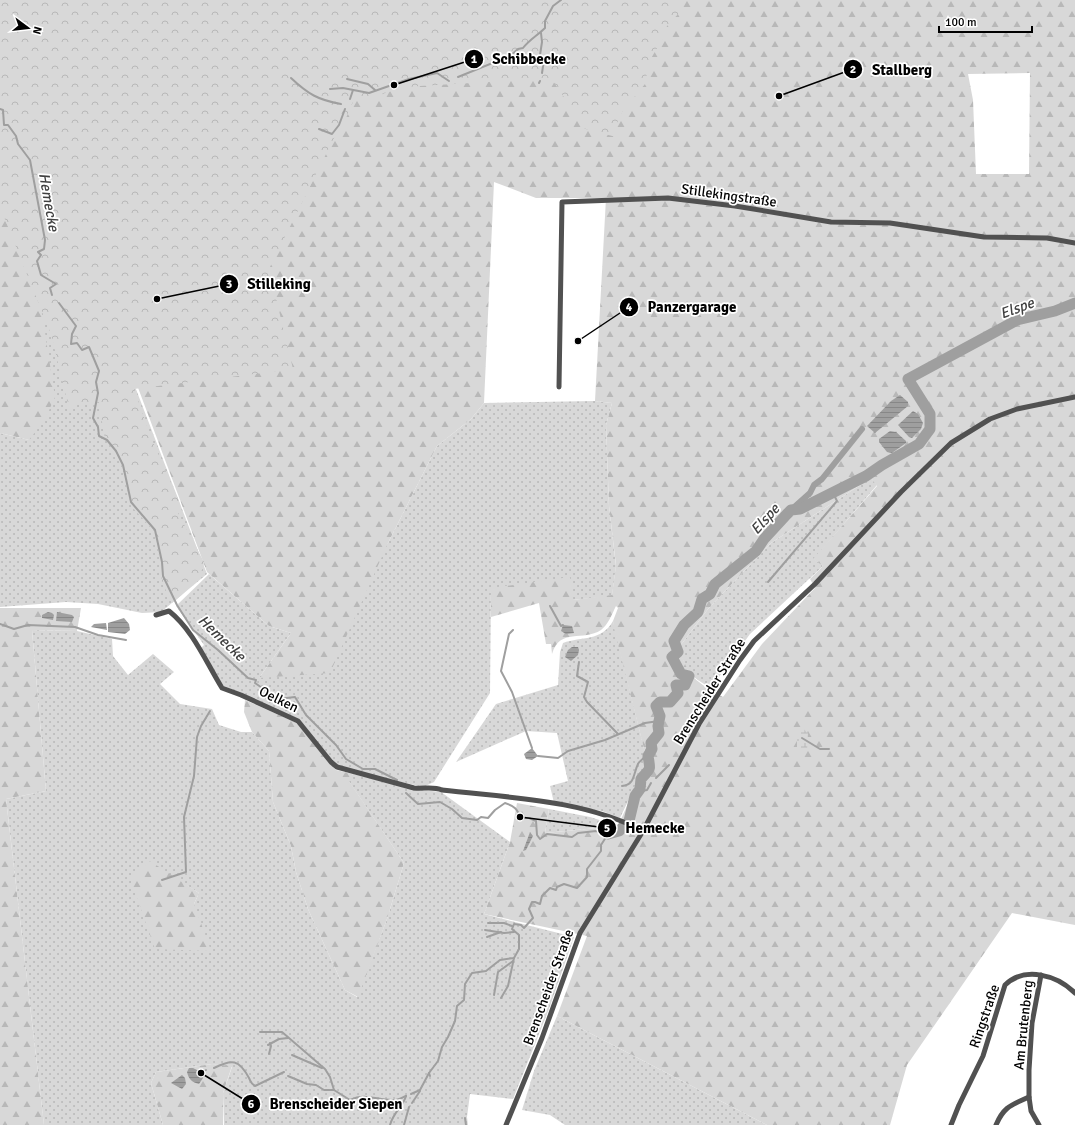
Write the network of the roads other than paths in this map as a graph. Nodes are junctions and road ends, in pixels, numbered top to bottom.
1 (1075, 243) edge
2 (559, 387) dead end
3 (1075, 397) edge
4 (156, 615) dead end
5 (643, 831) junction
6 (1041, 974) junction
7 (1075, 993) edge
8 (1029, 1097) junction
9 (506, 1125) edge
10 (951, 1125) edge
11 (996, 1125) edge
12 (1039, 1125) edge

1 - 2 street, Stillekingstraße
3 - 5 street, Brenscheider Straße
4 - 5 street, Oelken
5 - 9 street, Brenscheider Straße
6 - 7 street, Ringstraße
6 - 8 street, Am Brutenberg
6 - 10 street, Ringstraße
8 - 11 street
8 - 12 street, Am Brutenberg

